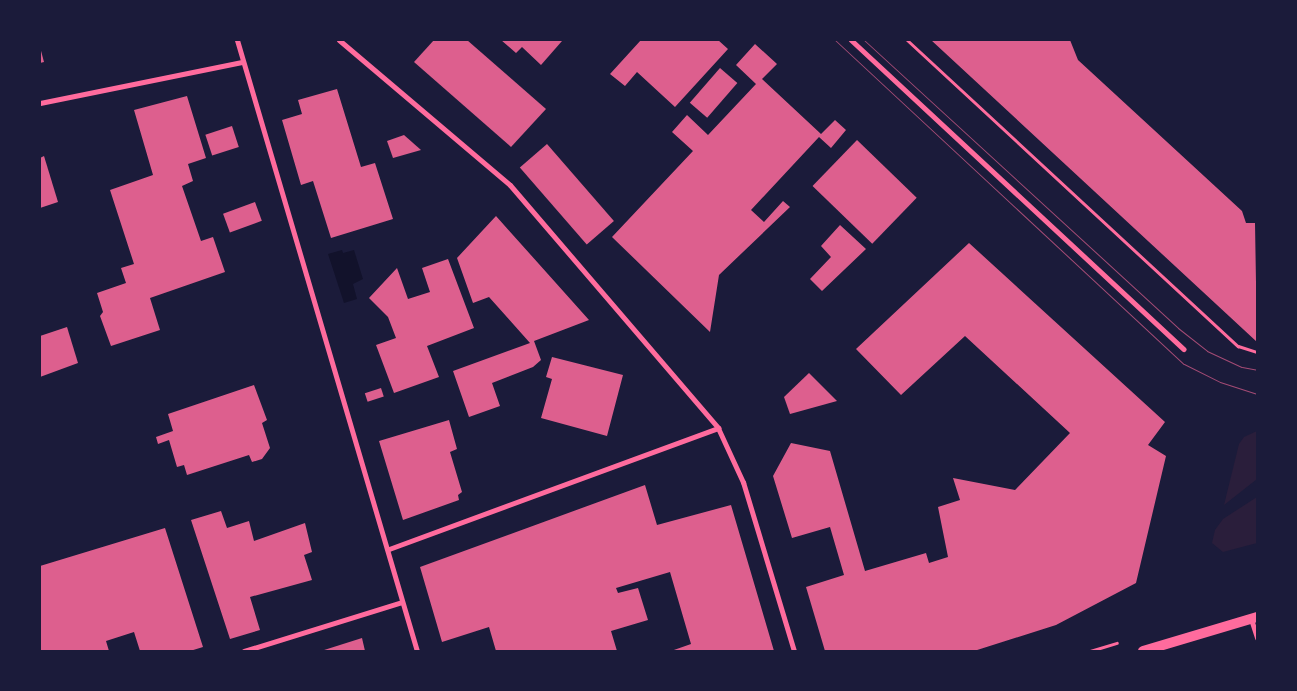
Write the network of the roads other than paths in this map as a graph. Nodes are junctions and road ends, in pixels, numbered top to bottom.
1 (237, 40) edge
2 (339, 40) edge
3 (851, 40) edge
4 (242, 62) junction
5 (40, 103) edge
6 (1183, 349) dead end
7 (718, 428) junction
8 (389, 549) junction
9 (402, 602) junction
10 (1254, 617) edge
11 (1257, 638) edge
12 (244, 651) edge
13 (417, 651) edge
14 (794, 651) edge
15 (1143, 651) edge

1 - 4 street
2 - 7 street
3 - 6 street
4 - 5 street
4 - 8 street
7 - 8 street
7 - 14 street
8 - 9 street
9 - 12 street
9 - 13 street
10 - 11 street
10 - 15 main road

